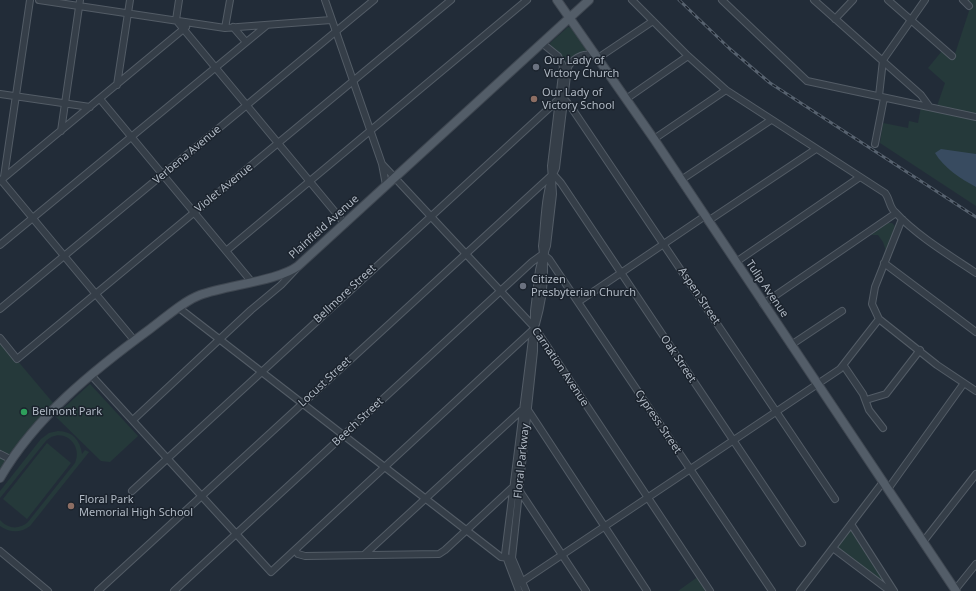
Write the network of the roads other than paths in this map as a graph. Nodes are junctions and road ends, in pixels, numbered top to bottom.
1 (30, 0) edge
2 (39, 0) edge
3 (130, 0) edge
4 (179, 0) edge
5 (230, 0) edge
6 (325, 0) edge
7 (374, 0) edge
8 (451, 0) edge
9 (527, 0) edge
10 (557, 0) edge
11 (590, 0) edge
12 (632, 0) edge
13 (722, 0) edge
14 (814, 0) edge
15 (852, 0) edge
16 (888, 0) edge
17 (925, 0) edge
18 (962, 0) edge
19 (80, 3) edge
20 (969, 6) dead end
21 (128, 13) junction
22 (570, 19) junction
23 (836, 19) junction
24 (176, 20) junction
25 (332, 20) junction
26 (911, 20) junction
27 (653, 21) junction
28 (192, 23) junction
29 (266, 26) junction
30 (233, 27) junction
31 (225, 28) junction
32 (183, 29) junction
33 (335, 32) junction
34 (246, 42) junction
35 (543, 44) junction
36 (688, 56) junction
37 (952, 56) dead end
38 (598, 58) junction
39 (883, 60) junction
40 (566, 67) junction
41 (215, 68) junction
42 (353, 82) junction
43 (117, 85) junction
44 (726, 90) junction
45 (0, 94) edge
46 (16, 96) junction
47 (882, 97) junction
48 (100, 99) junction
49 (562, 99) junction
50 (626, 99) junction
51 (64, 103) junction
52 (246, 106) junction
53 (929, 106) junction
54 (90, 107) junction
55 (976, 117) edge
56 (771, 120) junction
57 (370, 130) junction
58 (61, 131) junction
59 (132, 136) junction
60 (654, 139) junction
61 (278, 144) junction
62 (875, 144) dead end
63 (816, 149) junction
64 (382, 164) junction
65 (163, 174) junction
66 (553, 174) junction
67 (860, 177) junction
68 (395, 178) junction
69 (2, 180) edge
70 (681, 180) junction
71 (309, 182) junction
72 (386, 185) junction
73 (194, 212) junction
74 (896, 213) junction
75 (431, 216) junction
76 (33, 218) junction
77 (707, 219) junction
78 (902, 219) junction
79 (345, 224) junction
80 (663, 244) junction
81 (0, 245) edge
82 (226, 251) junction
83 (466, 253) junction
84 (543, 254) junction
85 (64, 256) junction
86 (736, 262) junction
87 (884, 263) junction
88 (298, 266) junction
89 (620, 273) junction
90 (976, 273) edge
91 (276, 275) junction
92 (251, 281) junction
93 (276, 288) junction
94 (500, 290) junction
95 (96, 294) junction
96 (578, 302) junction
97 (763, 304) junction
98 (179, 308) junction
99 (0, 309) edge
100 (842, 311) dead end
101 (879, 319) junction
102 (535, 328) junction
103 (976, 332) edge
104 (0, 338) edge
105 (134, 340) junction
106 (219, 340) junction
107 (791, 345) junction
108 (920, 350) junction
109 (844, 366) junction
110 (260, 372) junction
111 (91, 375) junction
112 (817, 384) junction
113 (964, 384) junction
114 (976, 391) edge
115 (866, 400) junction
116 (302, 404) junction
117 (525, 410) junction
118 (776, 411) junction
119 (133, 420) junction
120 (883, 428) dead end
121 (343, 436) junction
122 (732, 440) junction
123 (0, 454) edge
124 (520, 456) junction
125 (167, 458) junction
126 (12, 460) junction
127 (384, 467) junction
128 (690, 468) junction
129 (1, 472) edge
130 (976, 474) edge
131 (885, 485) junction
132 (512, 488) junction
133 (519, 490) junction
134 (132, 491) dead end
135 (202, 496) junction
136 (647, 497) junction
137 (425, 499) junction
138 (835, 499) dead end
139 (851, 524) junction
140 (604, 526) junction
141 (467, 531) junction
142 (236, 534) junction
143 (923, 542) junction
144 (802, 544) dead end
145 (833, 548) junction
146 (295, 550) junction
147 (0, 551) edge
148 (561, 554) junction
149 (364, 555) junction
150 (506, 557) junction
151 (976, 564) edge
152 (522, 588) edge
153 (803, 590) edge
154 (48, 591) edge
155 (98, 591) edge
156 (174, 591) edge
157 (586, 591) edge
158 (647, 591) edge
159 (710, 591) edge
160 (772, 591) edge
161 (890, 591) edge
162 (894, 591) edge
163 (956, 591) edge

1 - 46 street
2 - 19 street
3 - 21 street
4 - 24 street
5 - 31 street
6 - 25 street, Carnation Avenue
7 - 33 street, Verbena Avenue
8 - 42 street, Violet Avenue
9 - 57 street
10 - 22 main road, Tulip Avenue
11 - 22 main road, Plainfield Avenue
12 - 27 street
13 - 47 street
14 - 23 street
15 - 23 street
16 - 26 street
17 - 26 street
18 - 20 street
19 - 21 street
19 - 51 street
21 - 24 street
21 - 43 street
22 - 35 main road, Plainfield Avenue
22 - 38 main road, Tulip Avenue
23 - 39 street
24 - 28 street
24 - 32 street
25 - 29 street
25 - 33 street, Carnation Avenue
26 - 37 street
26 - 39 street
27 - 36 street
27 - 38 street
28 - 31 street
28 - 32 street
29 - 30 street
29 - 34 street
30 - 31 street
30 - 34 street
32 - 41 street
32 - 43 street
33 - 42 street, Carnation Avenue
33 - 52 street, Verbena Avenue
34 - 41 street
35 - 40 street
35 - 68 main road, Plainfield Avenue
36 - 44 street
36 - 50 street
38 - 40 street
38 - 50 main road, Tulip Avenue
39 - 47 street
39 - 53 street
40 - 49 street, Floral Parkway
41 - 52 street
41 - 59 street
42 - 57 street, Carnation Avenue
42 - 61 street, Violet Avenue
43 - 48 street
44 - 56 street
44 - 60 street
45 - 46 street
46 - 51 street
46 - 69 street
47 - 53 street
47 - 62 street
48 - 54 street
48 - 59 street
49 - 66 street, Floral Parkway
49 - 75 street, Bellmore Street
49 - 80 street, Aspen Street
50 - 60 main road, Tulip Avenue
51 - 54 street
51 - 58 street
52 - 61 street
52 - 65 street, Verbena Avenue
53 - 55 street
54 - 58 street
56 - 63 street
56 - 70 street
57 - 64 street, Carnation Avenue
57 - 71 street
58 - 69 street
59 - 65 street
59 - 76 street
60 - 70 main road, Tulip Avenue
61 - 71 street
61 - 73 street, Violet Avenue
63 - 67 street
63 - 77 street
64 - 68 street, Carnation Avenue
64 - 72 street, Carnation Avenue
65 - 73 street
65 - 85 street, Verbena Avenue
66 - 83 street, Locust Street
66 - 84 street, Floral Parkway
66 - 89 street, Oak Street
67 - 74 street
67 - 86 street
68 - 72 main road, Plainfield Avenue
68 - 75 street, Carnation Avenue
69 - 76 street
70 - 77 main road, Tulip Avenue
71 - 79 street
71 - 82 street
72 - 79 main road, Plainfield Avenue
73 - 82 street
73 - 95 street, Violet Avenue
74 - 78 street
74 - 97 street
75 - 83 street, Carnation Avenue
75 - 110 street, Bellmore Street
76 - 81 street
76 - 85 street
77 - 80 street
77 - 86 main road, Tulip Avenue
78 - 87 street
78 - 90 street
79 - 88 main road, Plainfield Avenue
80 - 89 street
80 - 118 street, Aspen Street
82 - 92 street
83 - 94 street, Carnation Avenue
83 - 116 street, Locust Street
84 - 94 street, Beech Street
84 - 96 street, Cypress Street
84 - 102 street, Floral Parkway
85 - 95 street
85 - 99 street, Verbena Avenue
86 - 97 main road, Tulip Avenue
87 - 101 street
87 - 103 street
88 - 91 main road, Plainfield Avenue
88 - 93 street
89 - 96 street
89 - 122 street, Oak Street
91 - 92 main road, Plainfield Avenue
91 - 93 street
92 - 98 main road, Plainfield Avenue
93 - 106 street
94 - 102 street, Carnation Avenue
94 - 121 street, Beech Street
95 - 104 street, Violet Avenue
95 - 105 street
96 - 128 street, Cypress Street
97 - 107 main road, Tulip Avenue
98 - 105 main road, Plainfield Avenue
98 - 106 street
100 - 107 street
101 - 108 street
101 - 109 street
102 - 117 street, Floral Parkway
102 - 127 street
102 - 136 street, Carnation Avenue
105 - 111 main road, Plainfield Avenue
106 - 110 street
106 - 119 street
107 - 112 main road, Tulip Avenue
108 - 113 street
108 - 115 street
109 - 112 street
109 - 115 street
110 - 116 street
110 - 125 street, Bellmore Street
111 - 119 street
111 - 126 main road, Plainfield Avenue
112 - 118 street
112 - 131 main road, Tulip Avenue
113 - 114 street
113 - 131 street
115 - 120 street
116 - 121 street
116 - 135 street, Locust Street
117 - 124 street, Floral Parkway
117 - 137 street, Floral Parkway
117 - 140 street
118 - 122 street
118 - 138 street, Aspen Street
119 - 125 street
121 - 127 street
121 - 142 street, Beech Street
122 - 128 street
122 - 144 street, Oak Street
123 - 126 street
124 - 132 street, Floral Parkway
124 - 133 street, Floral Parkway
125 - 134 street, Bellmore Street
125 - 135 street
126 - 129 main road, Plainfield Avenue
127 - 137 street
127 - 146 street
128 - 136 street
128 - 160 street, Cypress Street
130 - 143 street
131 - 139 street
131 - 143 main road, Tulip Avenue
132 - 133 street
132 - 141 street
132 - 150 street, Floral Parkway
133 - 148 street
133 - 150 street, Floral Parkway
135 - 142 street
135 - 155 street, Locust Street
136 - 140 street
136 - 159 street, Carnation Avenue
137 - 141 street
137 - 149 street, Floral Parkway
139 - 145 street
139 - 162 street
140 - 148 street
140 - 158 street
141 - 149 street
141 - 150 street
142 - 146 street
142 - 156 street, Beech Street
143 - 163 main road, Tulip Avenue
145 - 153 street
145 - 161 street
146 - 149 street
147 - 154 street
148 - 152 street
148 - 157 street
150 - 152 street, Floral Parkway
151 - 163 street

